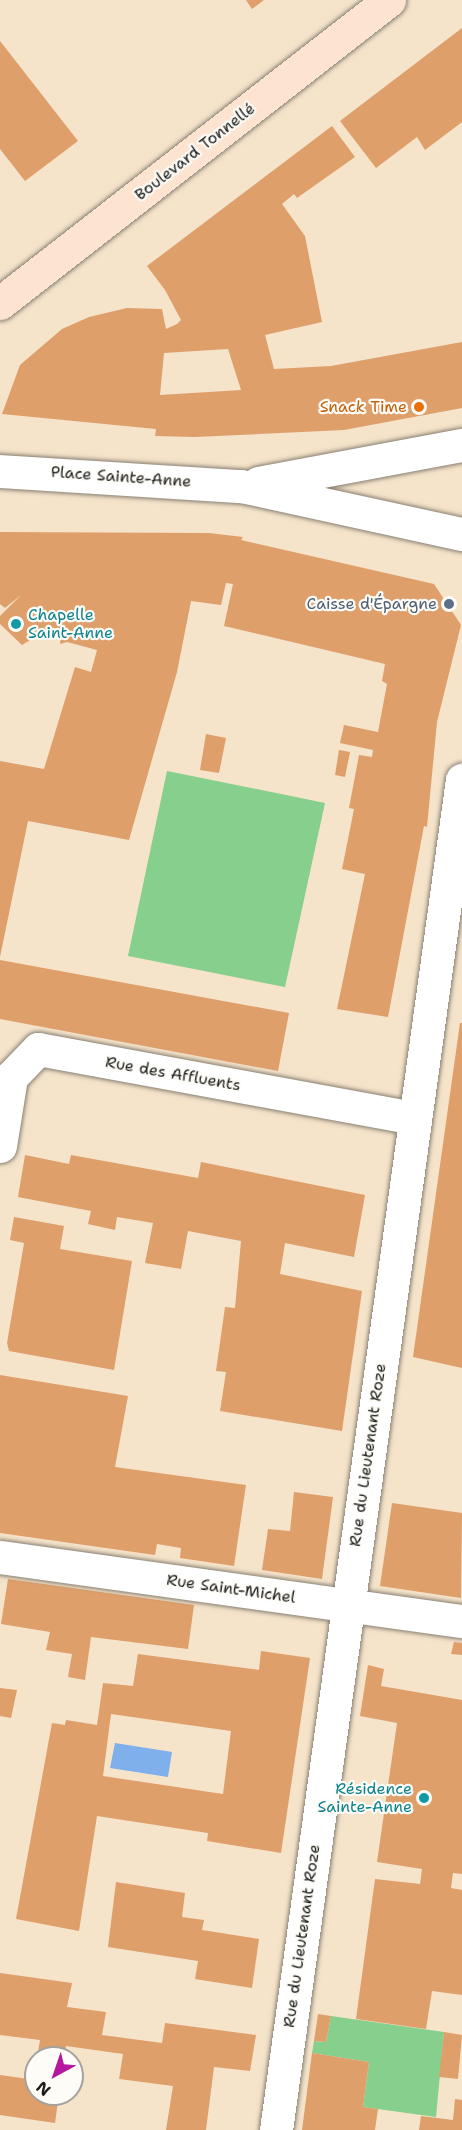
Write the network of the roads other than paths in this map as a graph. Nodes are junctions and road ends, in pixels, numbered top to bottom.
1 (389, 0) edge
2 (0, 303) edge
3 (462, 445) edge
4 (0, 471) edge
5 (241, 486) junction
6 (462, 534) edge
7 (462, 780) edge
8 (415, 1118) junction
9 (0, 1146) edge
10 (0, 1557) edge
11 (346, 1605) junction
12 (462, 1621) edge
13 (276, 2130) edge

1 - 2 main road, Boulevard Tonnellé
3 - 5 street, Place Sainte-Anne
4 - 5 street, Place Sainte-Anne
5 - 6 street, Place Sainte-Anne
7 - 8 street, Rue du Lieutenant Roze
8 - 9 street, Rue des Affluents
8 - 11 street, Rue du Lieutenant Roze
10 - 11 street, Rue Saint-Michel
11 - 12 street, Rue Saint-Michel
11 - 13 street, Rue du Lieutenant Roze

